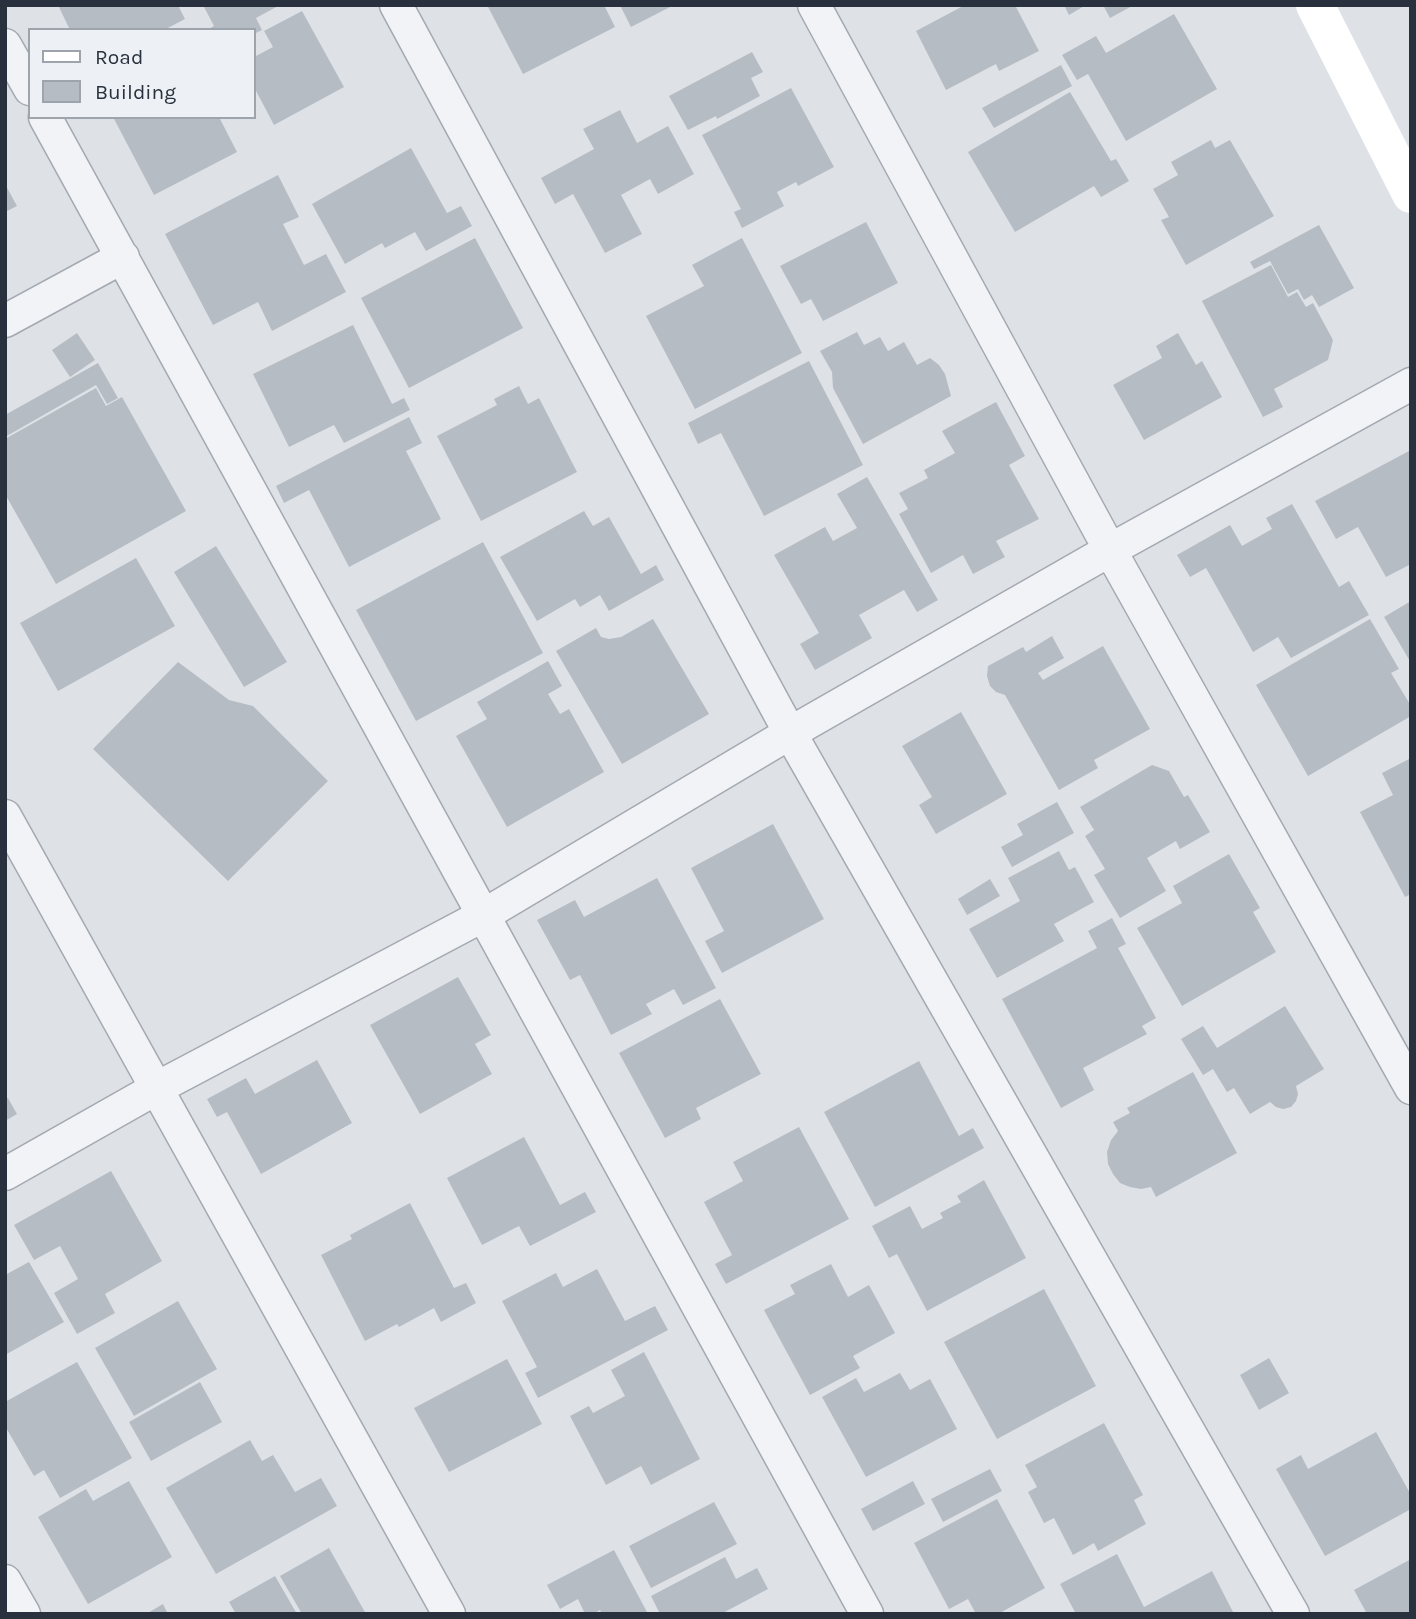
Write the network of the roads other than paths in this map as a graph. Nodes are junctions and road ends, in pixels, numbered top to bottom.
1 (396, 5) edge
2 (814, 5) edge
3 (1315, 5) edge
4 (5, 45) edge
5 (28, 85) edge
6 (46, 119) edge
7 (1411, 194) edge
8 (123, 257) junction
9 (5, 321) edge
10 (1411, 384) edge
11 (1110, 550) junction
12 (790, 733) junction
13 (5, 816) edge
14 (484, 915) junction
15 (157, 1088) junction
16 (1411, 1088) edge
17 (5, 1174) edge
18 (5, 1581) edge
19 (24, 1614) edge
20 (449, 1614) edge
21 (867, 1614) edge
22 (1293, 1614) edge

1 - 12 street
2 - 11 street
3 - 7 street
4 - 5 street
6 - 8 street
8 - 9 street
8 - 14 street
10 - 11 street
11 - 12 street
11 - 16 street
12 - 14 street
12 - 22 street
13 - 15 street
14 - 15 street
14 - 21 street
15 - 17 street
15 - 20 street
18 - 19 street

